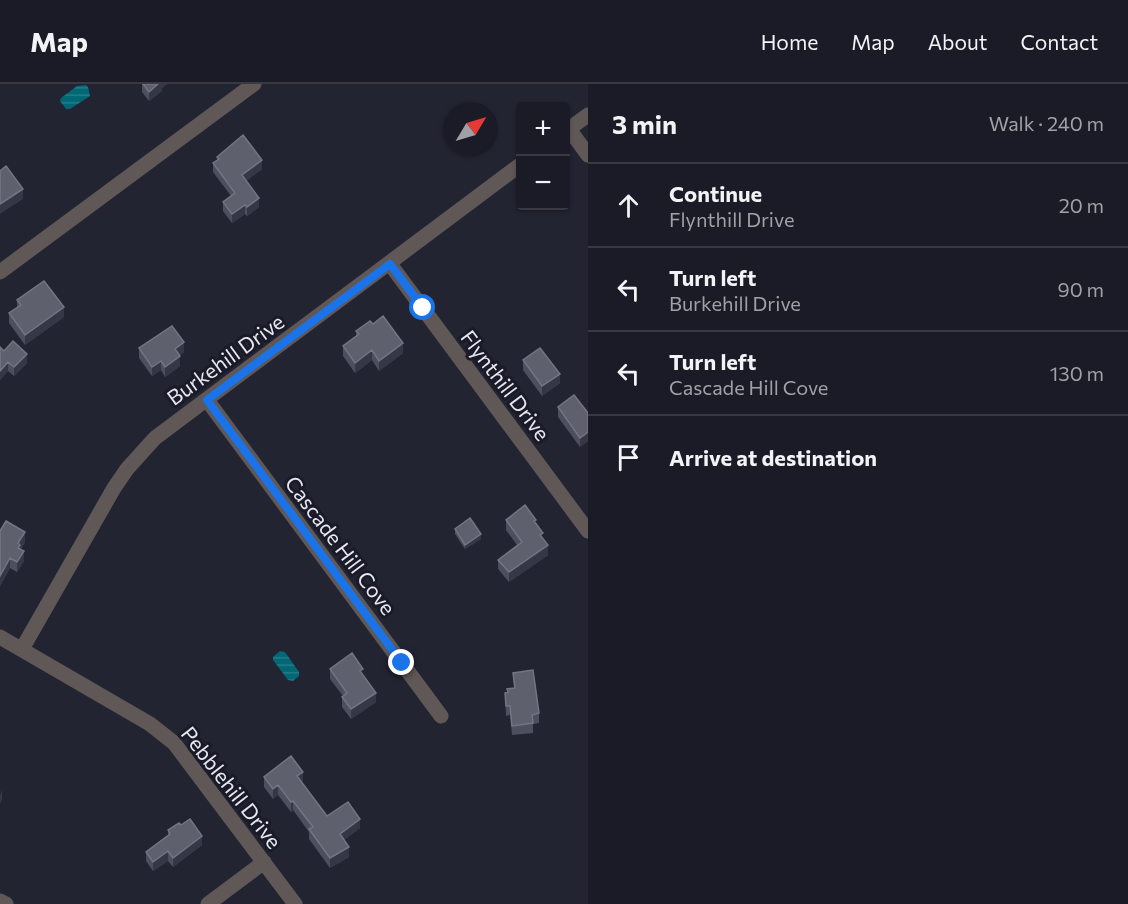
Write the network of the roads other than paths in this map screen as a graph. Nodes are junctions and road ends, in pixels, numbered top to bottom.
1 (254, 84) edge
2 (588, 115) edge
3 (570, 128) edge
4 (570, 133) edge
5 (588, 154) edge
6 (516, 168) edge
7 (390, 264) junction
8 (0, 272) edge
9 (207, 400) junction
10 (588, 531) edge
11 (0, 637) edge
12 (22, 649) junction
13 (441, 716) dead end
14 (264, 862) junction
15 (0, 901) edge
16 (6, 904) edge
17 (208, 904) edge
18 (295, 904) edge

1 - 8 street
2 - 3 street
4 - 5 street
6 - 7 street, Burkehill Drive
7 - 9 street, Burkehill Drive
7 - 10 street, Flynthill Drive
9 - 12 street, Burkehill Drive
9 - 13 street, Cascade Hill Cove
11 - 12 street, Pebblehill Drive
12 - 14 street, Pebblehill Drive
14 - 17 street
14 - 18 street, Pebblehill Drive
15 - 16 street

